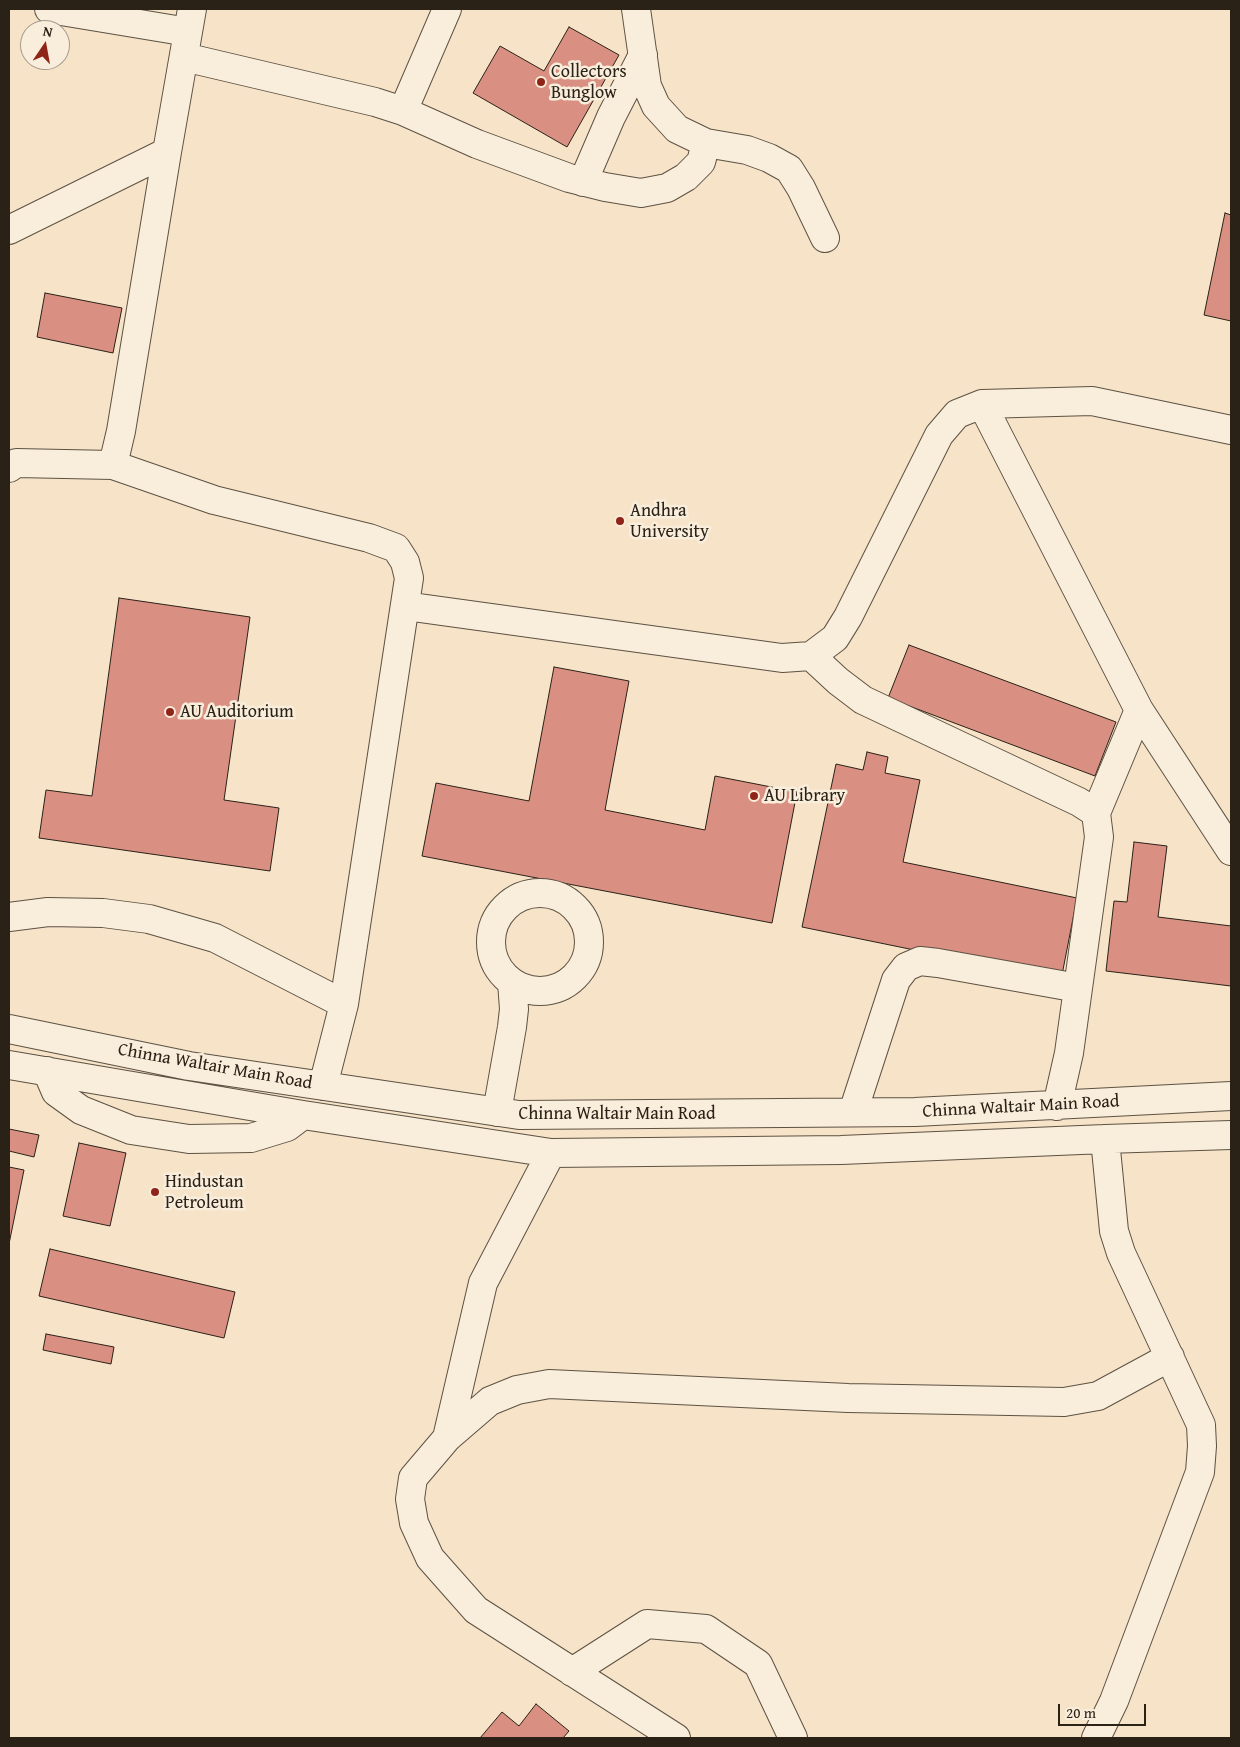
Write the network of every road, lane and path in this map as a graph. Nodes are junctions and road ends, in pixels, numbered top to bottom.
1 (49, 9) edge
2 (447, 9) edge
3 (636, 9) edge
4 (188, 32) edge
5 (644, 55) junction
6 (402, 111) junction
7 (706, 143) junction
8 (167, 152) junction
9 (583, 182) junction
10 (9, 230) edge
11 (825, 238) dead end
12 (982, 404) junction
13 (1231, 430) edge
14 (11, 462) edge
15 (113, 465) junction
16 (405, 606) junction
17 (811, 656) junction
18 (1139, 710) junction
19 (1096, 813) junction
20 (1231, 851) edge
21 (9, 917) edge
22 (512, 982) dead end
23 (1078, 988) junction
24 (344, 1004) junction
25 (9, 1029) edge
26 (9, 1065) edge
27 (47, 1071) junction
28 (323, 1086) junction
29 (1231, 1096) edge
30 (1057, 1106) junction
31 (497, 1112) junction
32 (853, 1112) junction
33 (303, 1115) junction
34 (1231, 1135) edge
35 (1105, 1139) junction
36 (551, 1152) junction
37 (1170, 1357) junction
38 (447, 1438) junction
39 (572, 1672) junction
40 (676, 1738) edge
41 (793, 1738) edge
42 (1096, 1738) edge

1 - 4 street
2 - 6 street
3 - 5 street
4 - 6 street
4 - 8 street
5 - 7 street
5 - 9 street
6 - 9 street
7 - 9 street
7 - 11 street
8 - 10 street
8 - 15 street
12 - 13 street
12 - 17 street
12 - 18 street
14 - 15 street
15 - 16 street
16 - 17 street
16 - 24 street
17 - 19 street
18 - 19 street
18 - 20 street
19 - 23 street
21 - 24 street
22 - 31 street
23 - 30 street
23 - 32 street
24 - 28 street
25 - 28 street, Chinna Waltair Main Road
26 - 27 street, Chinna Waltair Main Road
27 - 33 street, Chinna Waltair Main Road
27 - 33 street
28 - 31 street, Chinna Waltair Main Road
29 - 30 street, Chinna Waltair Main Road
30 - 32 street, Chinna Waltair Main Road
31 - 32 street, Chinna Waltair Main Road
33 - 36 street, Chinna Waltair Main Road
34 - 35 street, Chinna Waltair Main Road
35 - 36 street, Chinna Waltair Main Road
35 - 37 street
36 - 38 street
37 - 38 street
37 - 42 street
38 - 39 street
39 - 40 street
39 - 41 street

